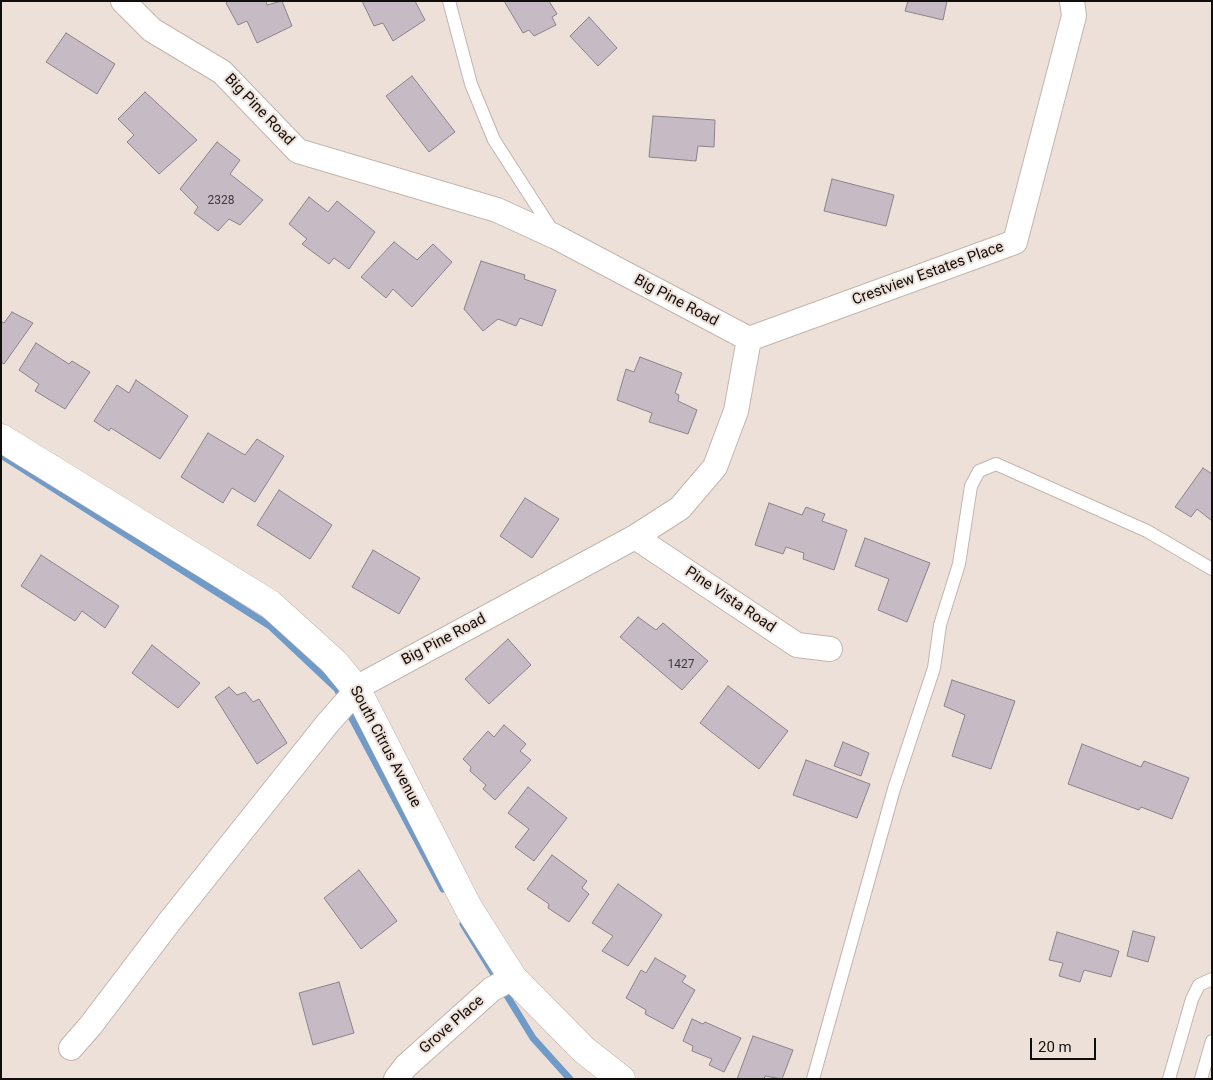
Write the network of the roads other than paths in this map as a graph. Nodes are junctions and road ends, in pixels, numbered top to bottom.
1 (123, 1) edge
2 (449, 1) edge
3 (1072, 1) edge
4 (556, 237) junction
5 (749, 339) junction
6 (1, 438) edge
7 (635, 537) junction
8 (1212, 569) edge
9 (830, 649) dead end
10 (356, 689) junction
11 (513, 978) junction
12 (1212, 979) edge
13 (1212, 1040) edge
14 (71, 1048) dead end
15 (396, 1079) edge
16 (621, 1079) edge
17 (813, 1079) edge
18 (1169, 1079) edge
19 (1201, 1079) edge

1 - 4 street, Big Pine Road
2 - 4 lane
3 - 5 street, Crestview Estates Place
4 - 5 street, Big Pine Road
5 - 7 street, Big Pine Road
6 - 10 street, South Citrus Avenue
7 - 9 street, Pine Vista Road
7 - 10 street, Big Pine Road
8 - 17 lane
10 - 11 street, South Citrus Avenue
10 - 14 street
11 - 15 street, Grove Place
11 - 16 street, South Citrus Avenue
12 - 18 lane
13 - 19 lane

